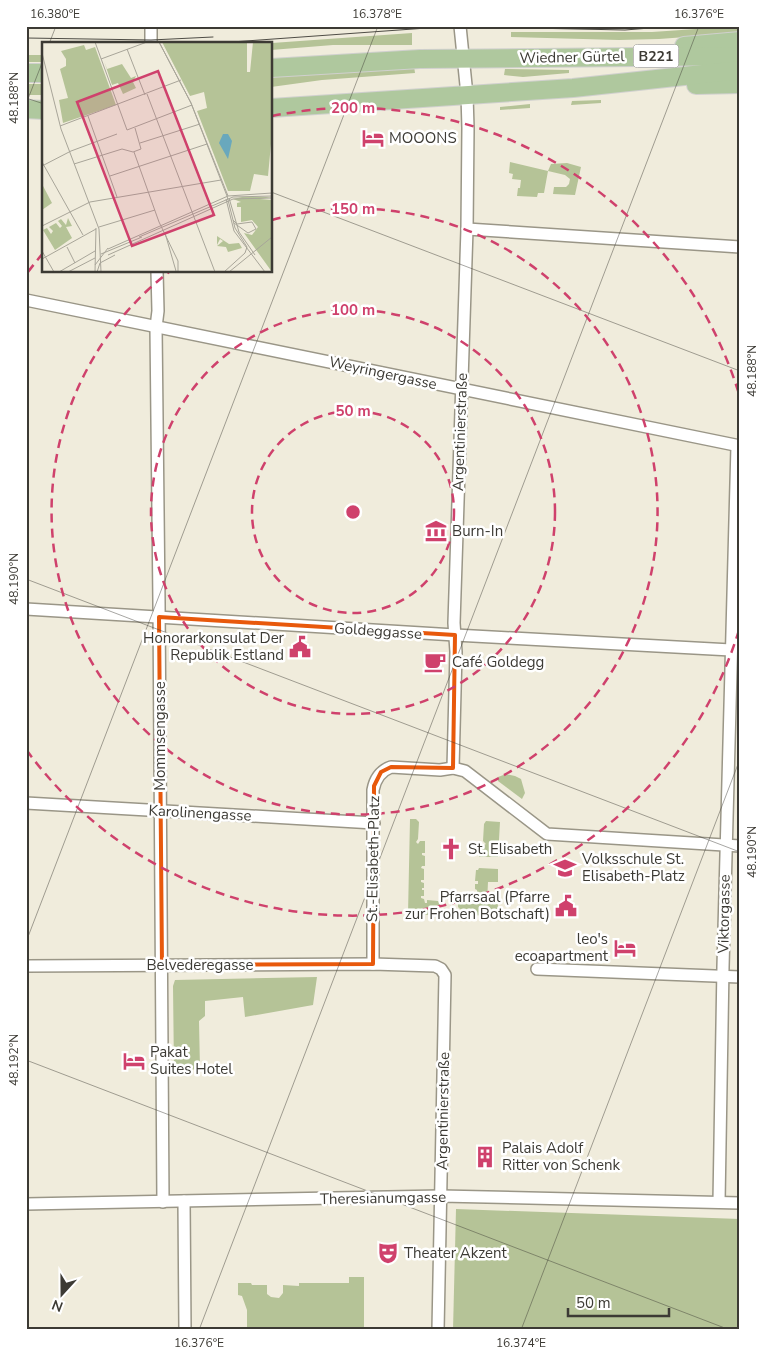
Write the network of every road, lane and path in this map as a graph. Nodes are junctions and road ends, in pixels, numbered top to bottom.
1 (151, 26) edge
2 (460, 26) edge
3 (740, 41) edge
4 (151, 42) edge
5 (571, 56) junction
6 (740, 56) edge
7 (464, 59) junction
8 (272, 68) edge
9 (740, 70) edge
10 (26, 73) edge
11 (42, 73) edge
12 (740, 84) edge
13 (574, 88) junction
14 (467, 95) junction
15 (272, 108) edge
16 (26, 110) edge
17 (42, 110) edge
18 (467, 228) junction
19 (740, 247) edge
20 (157, 272) edge
21 (26, 300) edge
22 (156, 327) junction
23 (462, 389) junction
24 (738, 446) edge
25 (26, 609) edge
26 (159, 617) junction
27 (455, 636) junction
28 (731, 650) junction
29 (453, 768) junction
30 (26, 803) edge
31 (161, 811) junction
32 (374, 824) junction
33 (726, 845) junction
34 (740, 846) edge
35 (373, 964) junction
36 (162, 965) junction
37 (26, 966) edge
38 (537, 969) dead end
39 (723, 976) junction
40 (740, 977) edge
41 (441, 1196) junction
42 (184, 1201) junction
43 (163, 1202) junction
44 (719, 1202) junction
45 (740, 1203) edge
46 (26, 1204) edge
47 (186, 1330) edge
48 (438, 1330) edge

1 - 4 street
2 - 7 street
3 - 5 main road
5 - 6 main road, Wiedner Gürtel / B221
5 - 7 main road, Wiedner Gürtel / B221
7 - 8 main road, Wiedner Gürtel / B221
7 - 14 street
9 - 13 main road, Wiedner Gürtel / B221
10 - 11 main road
12 - 13 main road
13 - 14 main road, Wiedner Gürtel / B221
14 - 15 main road, Wiedner Gürtel / B221
14 - 18 street, Argentinierstraße
16 - 17 main road
18 - 19 street
18 - 23 street, Argentinierstraße
20 - 22 street, Mommsengasse
21 - 22 street, Weyringergasse
22 - 23 street, Weyringergasse
22 - 26 street, Mommsengasse
23 - 24 street, Weyringergasse
23 - 27 street, Argentinierstraße
24 - 28 street, Viktorgasse
25 - 26 street, Goldeggasse
26 - 27 street, Goldeggasse
26 - 31 street, Mommsengasse
27 - 28 street, Goldeggasse
27 - 29 street, Argentinierstraße
28 - 33 street, Viktorgasse
29 - 32 street, St.-Elisabeth-Platz
29 - 33 street, St.-Elisabeth-Platz
30 - 31 street, Karolinengasse
31 - 32 street, Karolinengasse
31 - 36 street, Mommsengasse
32 - 35 street, St.-Elisabeth-Platz
33 - 34 street
33 - 39 street, Viktorgasse
35 - 36 street, Belvederegasse
35 - 41 street, Argentinierstraße
36 - 37 street, Belvederegasse
36 - 43 street, Mommsengasse
38 - 39 street
39 - 40 street
39 - 44 street, Viktorgasse
41 - 42 street, Theresianumgasse
41 - 44 street, Theresianumgasse
41 - 48 street, Argentinierstraße
42 - 43 street, Theresianumgasse
42 - 47 street
43 - 46 street, Theresianumgasse
44 - 45 street, Theresianumgasse

